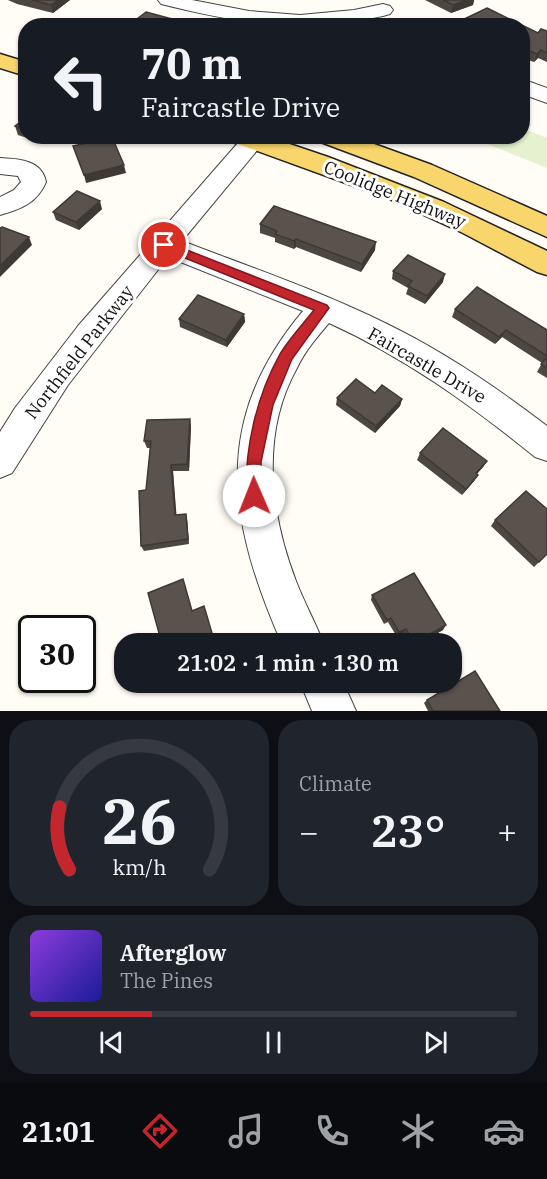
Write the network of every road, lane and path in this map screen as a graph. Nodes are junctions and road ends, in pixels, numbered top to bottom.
1 (168, 0) edge
2 (384, 11) edge
3 (251, 18) edge
4 (346, 18) edge
5 (0, 61) edge
6 (18, 67) edge
7 (530, 89) edge
8 (547, 96) edge
9 (245, 144) edge
10 (267, 144) edge
11 (349, 144) edge
12 (0, 166) edge
13 (0, 206) edge
14 (547, 227) edge
15 (164, 245) junction
16 (547, 264) edge
17 (323, 308) junction
18 (547, 446) edge
19 (0, 462) edge
20 (298, 633) edge
21 (326, 693) edge
22 (334, 711) edge

1 - 3 street
2 - 4 street
5 - 6 main road
7 - 8 street
9 - 15 street, Northfield Parkway
10 - 16 main road, Coolidge Highway
11 - 14 main road, Coolidge Highway
12 - 13 street
15 - 17 street, Faircastle Drive
15 - 19 street, Northfield Parkway
17 - 18 street, Faircastle Drive
17 - 20 street
21 - 22 street

